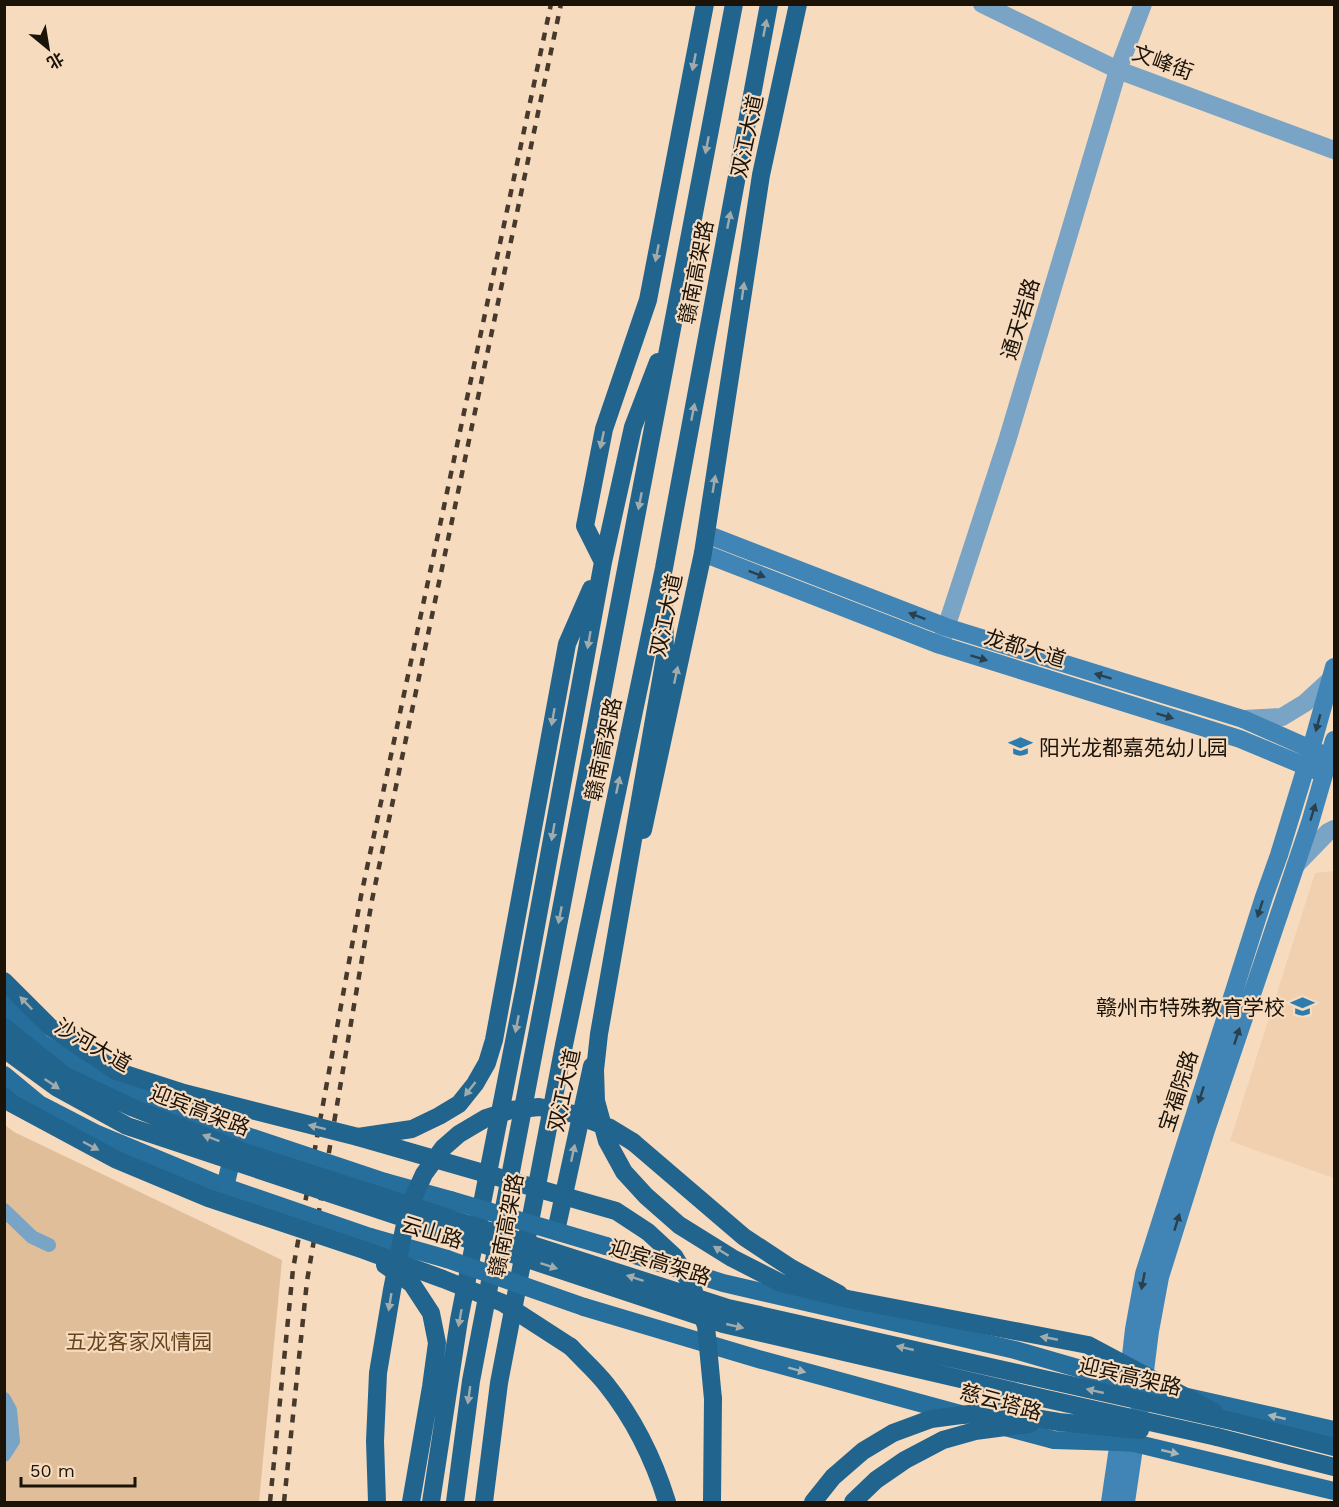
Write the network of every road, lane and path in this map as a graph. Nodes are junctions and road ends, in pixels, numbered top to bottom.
1 (705, 4) edge
2 (734, 4) edge
3 (769, 4) edge
4 (798, 4) edge
5 (982, 4) edge
6 (1143, 4) edge
7 (1118, 70) junction
8 (1335, 150) edge
9 (675, 318) junction
10 (706, 534) junction
11 (703, 553) junction
12 (603, 562) junction
13 (664, 568) junction
14 (946, 627) junction
15 (940, 645) junction
16 (1332, 674) edge
17 (1243, 719) junction
18 (1311, 749) junction
19 (1332, 763) edge
20 (1306, 767) junction
21 (1335, 829) edge
22 (1296, 865) junction
23 (4, 981) edge
24 (4, 1004) edge
25 (4, 1027) edge
26 (4, 1049) edge
27 (4, 1075) edge
28 (4, 1095) edge
29 (238, 1133) junction
30 (358, 1137) junction
31 (385, 1182) joint
32 (225, 1187) junction
33 (4, 1210) edge
34 (556, 1231) junction
35 (367, 1244) junction
36 (49, 1245) dead end
37 (675, 1268) junction
38 (848, 1299) junction
39 (660, 1330) junction
40 (1136, 1385) junction
41 (4, 1399) edge
42 (1059, 1422) junction
43 (1234, 1422) junction
44 (1335, 1430) edge
45 (1217, 1437) junction
46 (1126, 1443) junction
47 (1335, 1447) edge
48 (4, 1455) edge
49 (1335, 1467) edge
50 (1335, 1491) edge
51 (377, 1503) edge
52 (411, 1503) edge
53 (431, 1503) edge
54 (455, 1503) edge
55 (484, 1503) edge
56 (667, 1503) edge
57 (712, 1503) edge
58 (813, 1503) edge
59 (853, 1503) edge
60 (1110, 1503) edge
61 (1126, 1503) edge

1 -> 12 highway
2 -> 9 highway, 赣南高架路
13 -> 3 highway, 赣南高架路
10 -> 4 highway, 双江大道
5 - 7 street, 文峰街
6 - 7 street, 通天岩路
7 - 8 street, 文峰街
7 - 14 street, 通天岩路
9 - 12 highway
9 -> 54 highway, 赣南高架路
10 - 11 highway, 双江大道
14 -> 10 main road, 龙都大道
11 -> 15 main road, 龙都大道
34 -> 11 highway, 双江大道
12 -> 30 highway
12 -> 53 highway
38 -> 13 highway, bridge
55 -> 13 highway, 赣南高架路
14 - 15 street, 通天岩路
17 -> 14 main road, 龙都大道
15 -> 20 main road, 龙都大道
16 - 17 street
16 -> 18 main road, 宝福院路
17 - 18 main road, 龙都大道
18 - 19 main road, 龙都大道
18 - 20 main road, 宝福院路
19 - 20 main road, 龙都大道
22 -> 19 main road, 宝福院路
20 -> 40 main road, 宝福院路
21 - 22 street
40 -> 22 main road, 宝福院路
30 -> 23 highway, bridge
24 - 29 main road, 沙河大道
43 -> 25 highway, 迎宾高架路, bridge
26 -> 45 highway, 迎宾高架路, bridge
27 - 32 main road
28 -> 35 highway, bridge
29 - 31 main road, 沙河大道, bridge
29 - 32 main road
30 - 57 highway, bridge
31 - 34 main road, 云山路, bridge
32 - 35 main road, 云山路, bridge
33 - 36 street
34 - 37 main road, 云山路, bridge
35 - 39 main road, 云山路, bridge
35 - 52 highway, bridge
35 - 56 highway, bridge
37 - 39 main road
37 - 40 main road
43 -> 38 highway, bridge
38 -> 51 highway, bridge
39 -> 46 main road, 慈云塔路
44 -> 40 main road
40 - 46 main road, 宝福院路
41 - 48 street
42 - 45 highway, bridge
42 - 58 highway, bridge
42 - 59 highway, bridge
43 - 47 highway, 迎宾高架路
45 - 49 highway, 迎宾高架路
46 -> 50 main road, 慈云塔路
46 - 60 main road, 宝福院路
46 - 61 main road, 宝福院路

